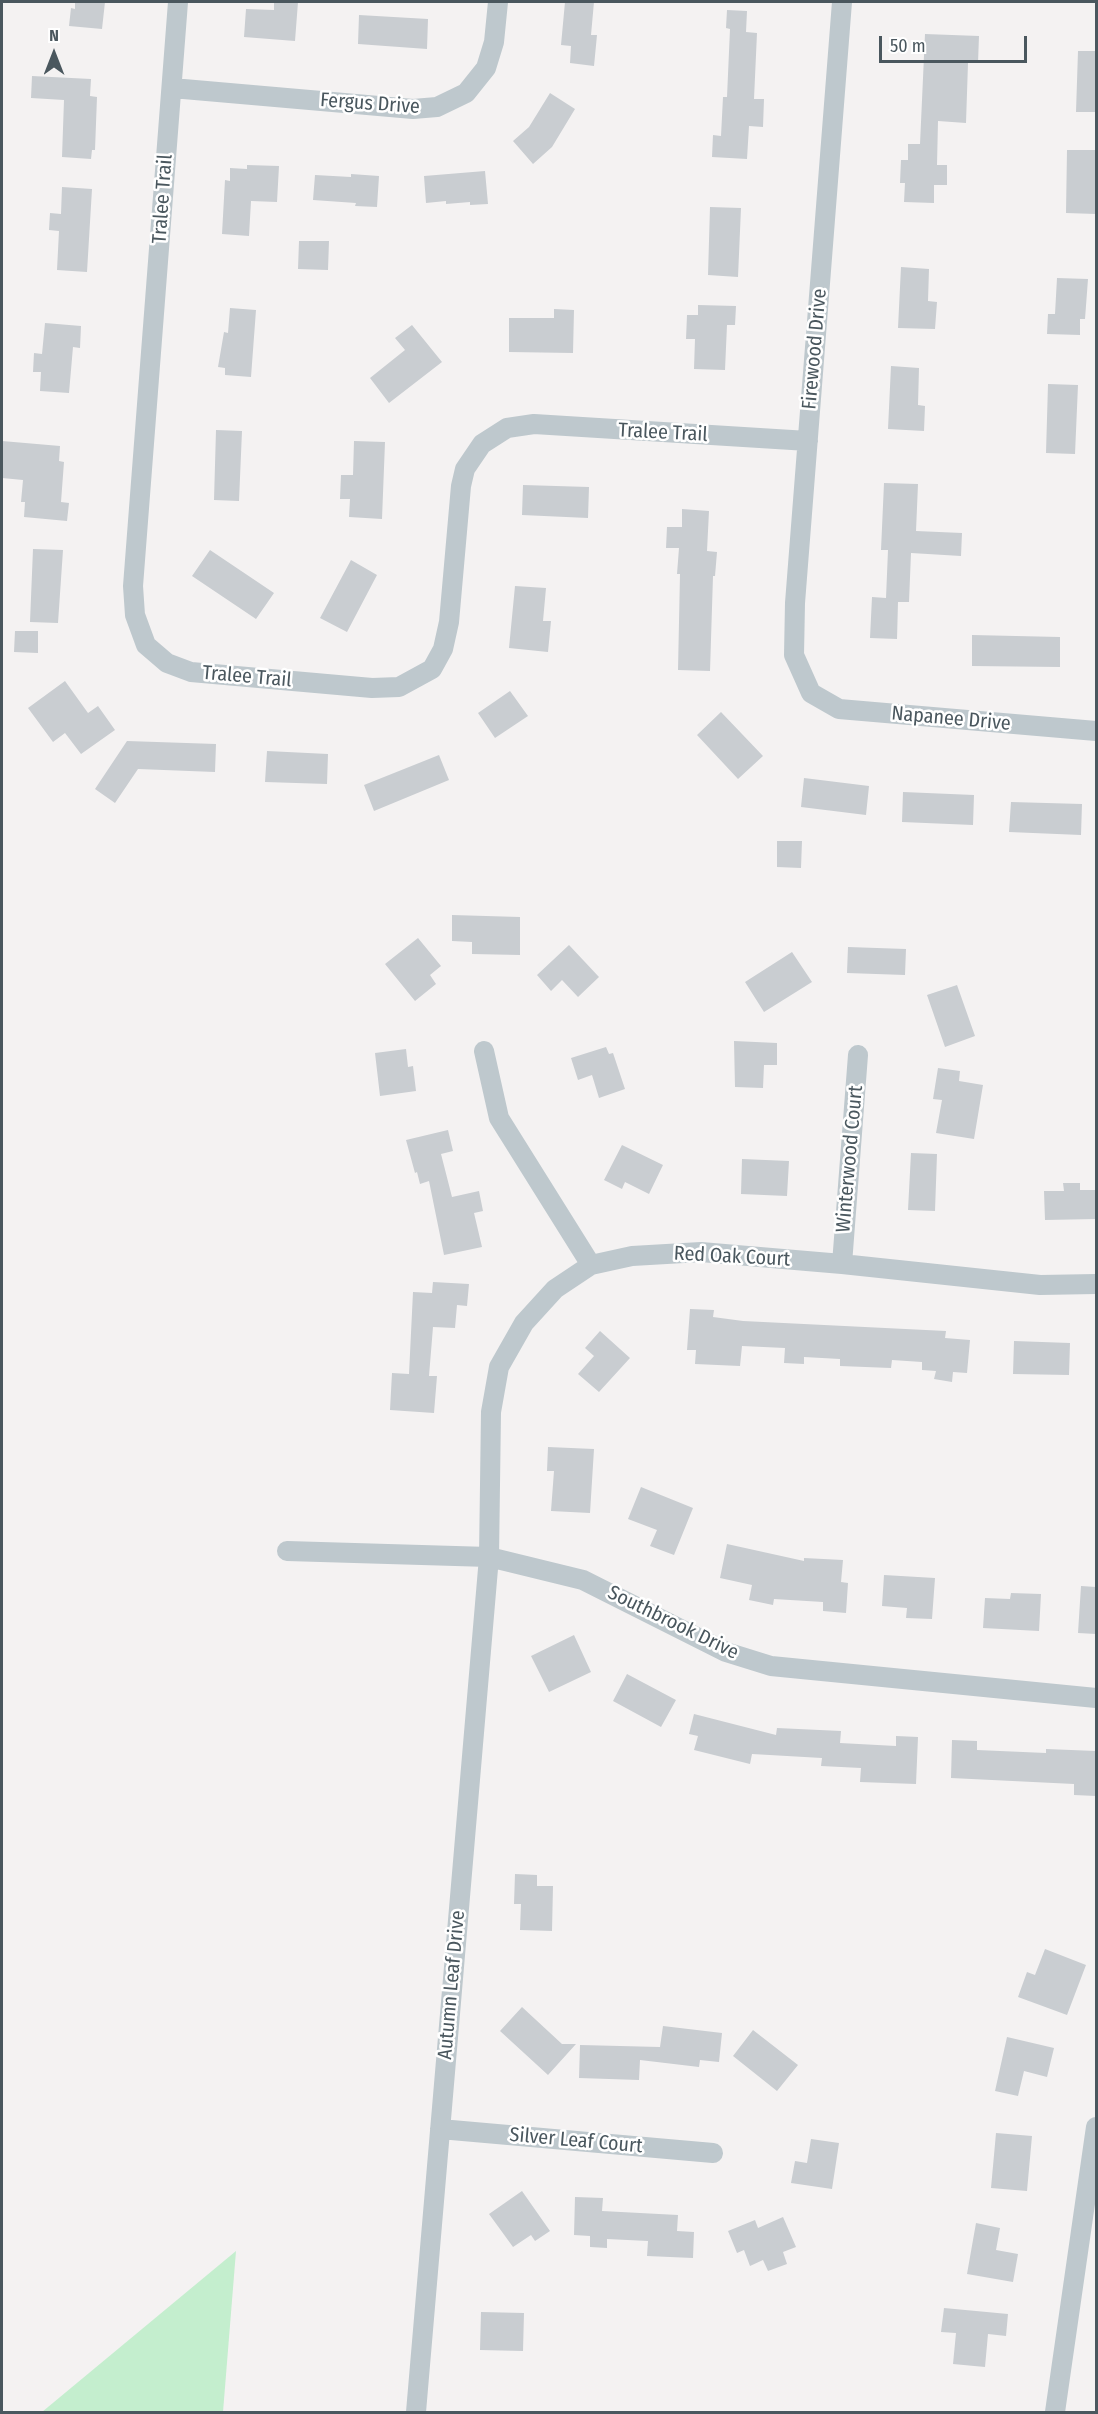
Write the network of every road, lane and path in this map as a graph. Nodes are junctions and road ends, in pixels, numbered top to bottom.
1 (178, 2) edge
2 (498, 2) edge
3 (843, 2) edge
4 (172, 88) junction
5 (807, 441) junction
6 (811, 693) joint
7 (1096, 731) edge
8 (484, 1051) dead end
9 (858, 1055) dead end
10 (591, 1264) junction
11 (842, 1264) junction
12 (1096, 1284) edge
13 (287, 1551) dead end
14 (489, 1557) junction
15 (1096, 1698) edge
16 (1096, 2127) edge
17 (440, 2129) junction
18 (713, 2153) dead end
19 (1093, 2172) edge
20 (416, 2412) edge
21 (1055, 2412) edge

1 - 4 street, Tralee Trail
2 - 4 street, Fergus Drive
3 - 5 street, Firewood Drive
4 - 5 street, Tralee Trail
5 - 6 street, Firewood Drive
6 - 7 street, Napanee Drive
8 - 10 street
9 - 11 street, Winterwood Court
10 - 11 street, Red Oak Court
10 - 14 street, Red Oak Court
11 - 12 street, Red Oak Court
13 - 14 street, Southbrook Drive
14 - 15 street, Southbrook Drive
14 - 17 street, Autumn Leaf Drive
16 - 19 street
17 - 18 street, Silver Leaf Court
17 - 20 street, Autumn Leaf Drive
19 - 21 street

